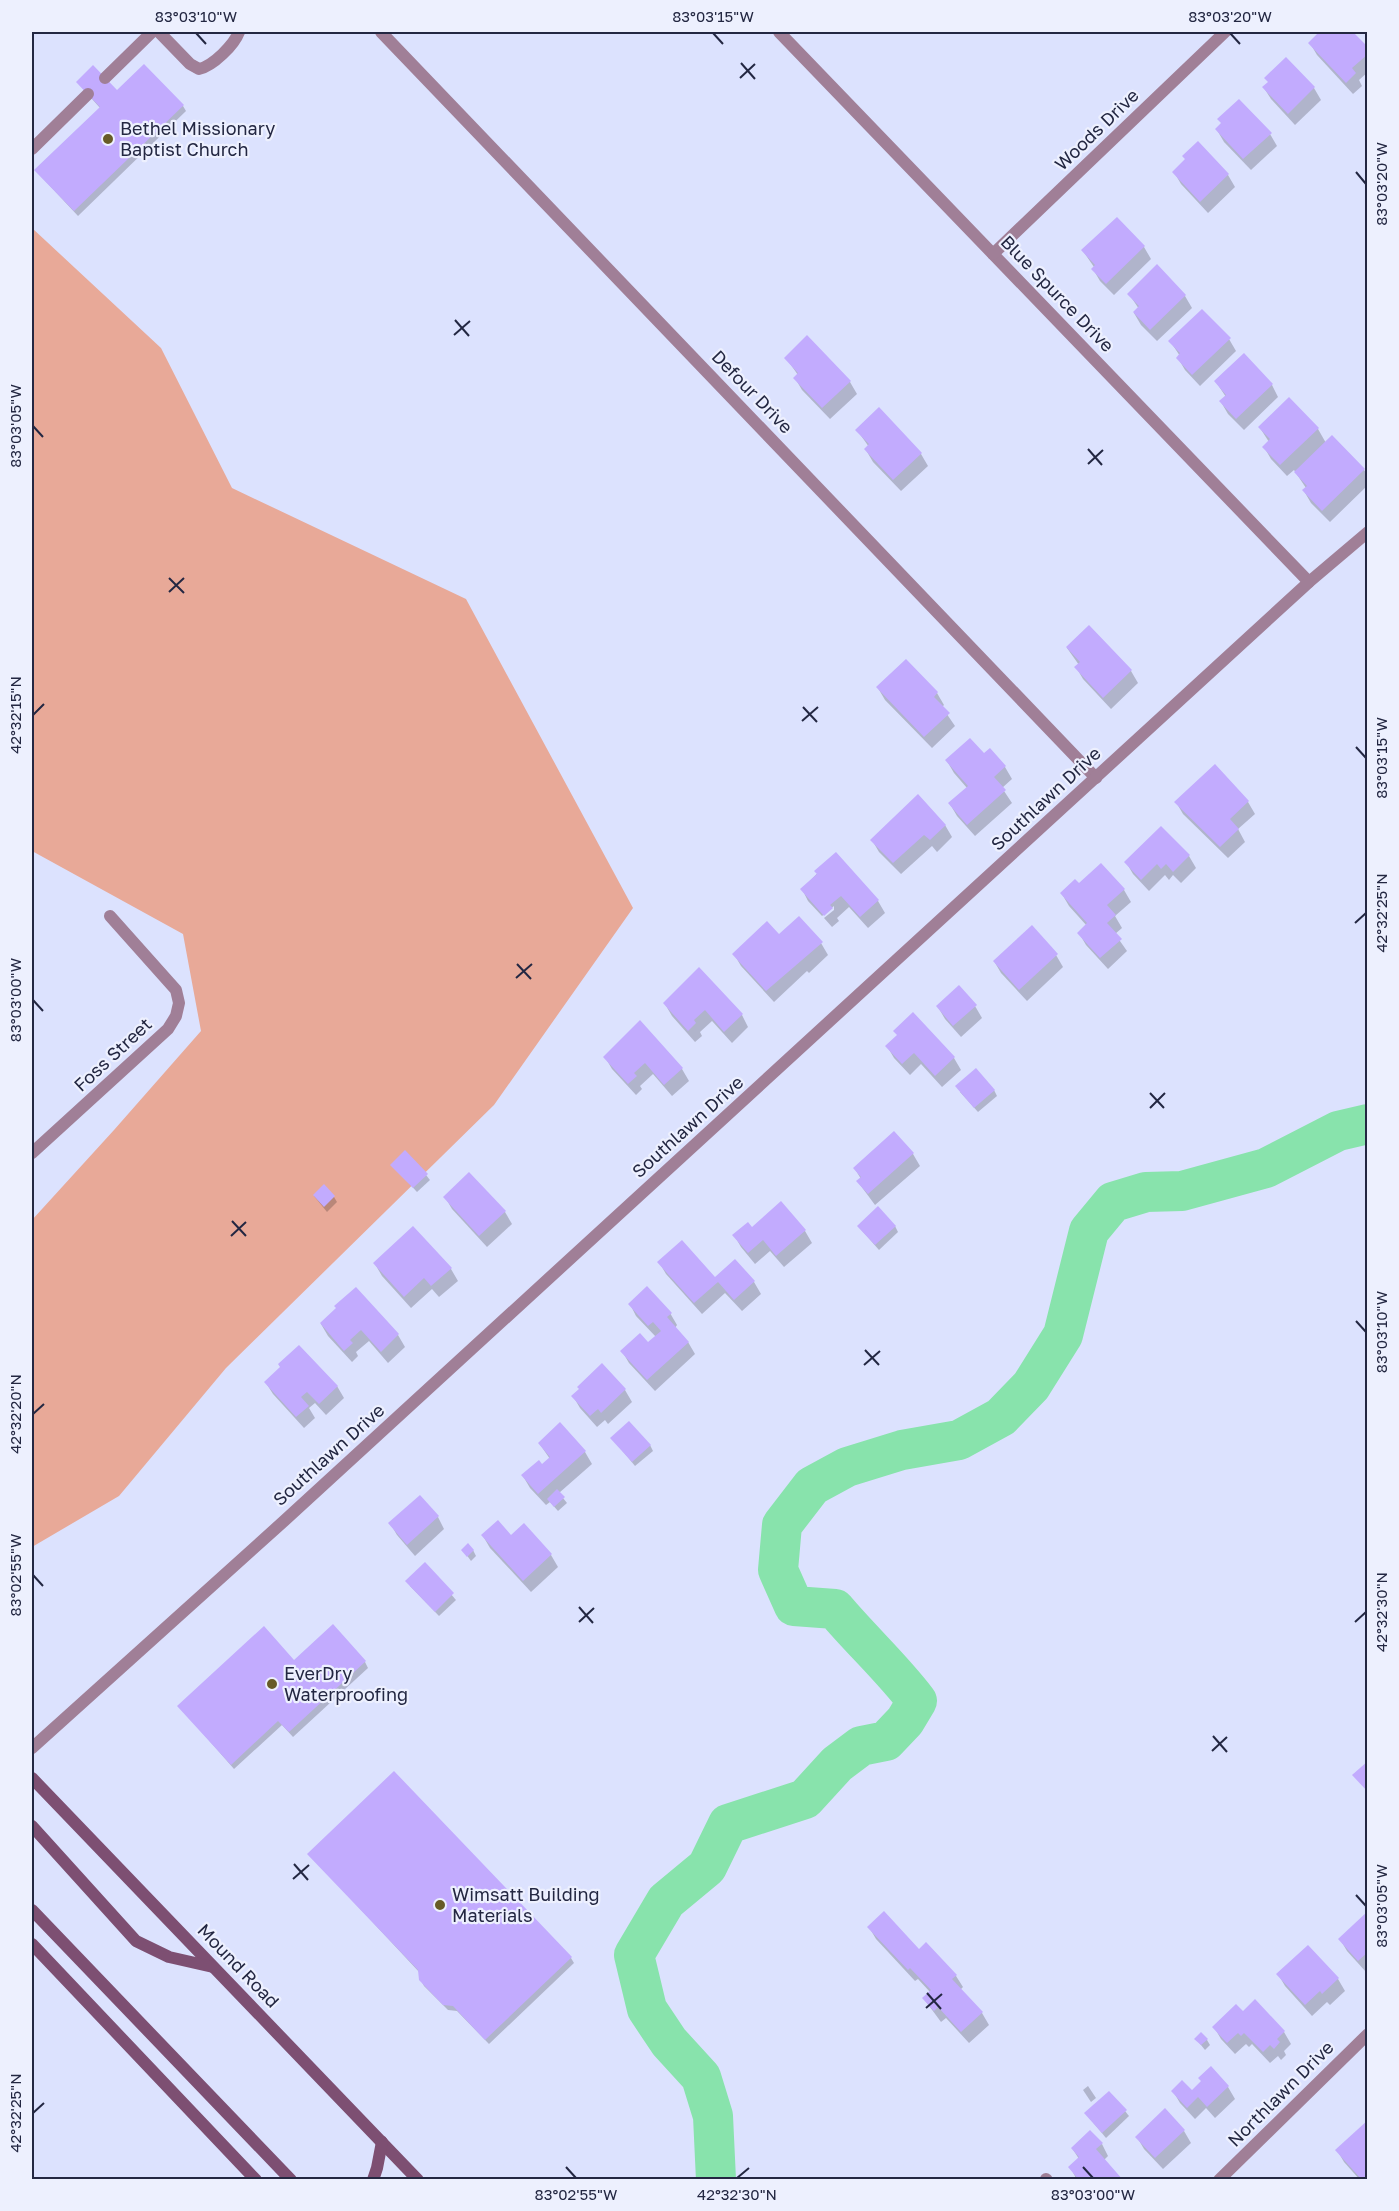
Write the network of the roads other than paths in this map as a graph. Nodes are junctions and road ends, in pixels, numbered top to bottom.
1 (152, 32) edge
2 (159, 32) edge
3 (239, 32) edge
4 (381, 32) edge
5 (780, 32) edge
6 (1225, 32) edge
7 (105, 78) dead end
8 (88, 94) dead end
9 (32, 149) edge
10 (993, 254) junction
11 (1368, 532) edge
12 (1309, 582) junction
13 (1096, 778) junction
14 (110, 916) dead end
15 (32, 1153) edge
16 (32, 1748) edge
17 (32, 1778) edge
18 (32, 1826) edge
19 (32, 1910) edge
20 (32, 1944) edge
21 (214, 1968) junction
22 (1368, 2034) edge
23 (382, 2142) junction
24 (256, 2180) edge
25 (291, 2180) edge
26 (373, 2180) edge
27 (418, 2180) edge
28 (1220, 2180) edge

1 - 7 street
2 - 3 street
4 - 13 street, Defour Drive
5 - 10 street, Blue Spurce Drive
6 - 10 street, Woods Drive
8 - 9 street
10 - 12 street, Blue Spurce Drive
11 - 12 street, Southlawn Drive
12 - 13 street, Southlawn Drive
13 - 16 street, Southlawn Drive
14 - 15 street, Foss Street
17 - 21 main road, Mound Road
18 - 21 main road
19 - 25 main road
20 - 24 main road
21 - 23 main road, Mound Road
22 - 28 street, Northlawn Drive
23 - 26 main road
23 - 27 main road, Mound Road

